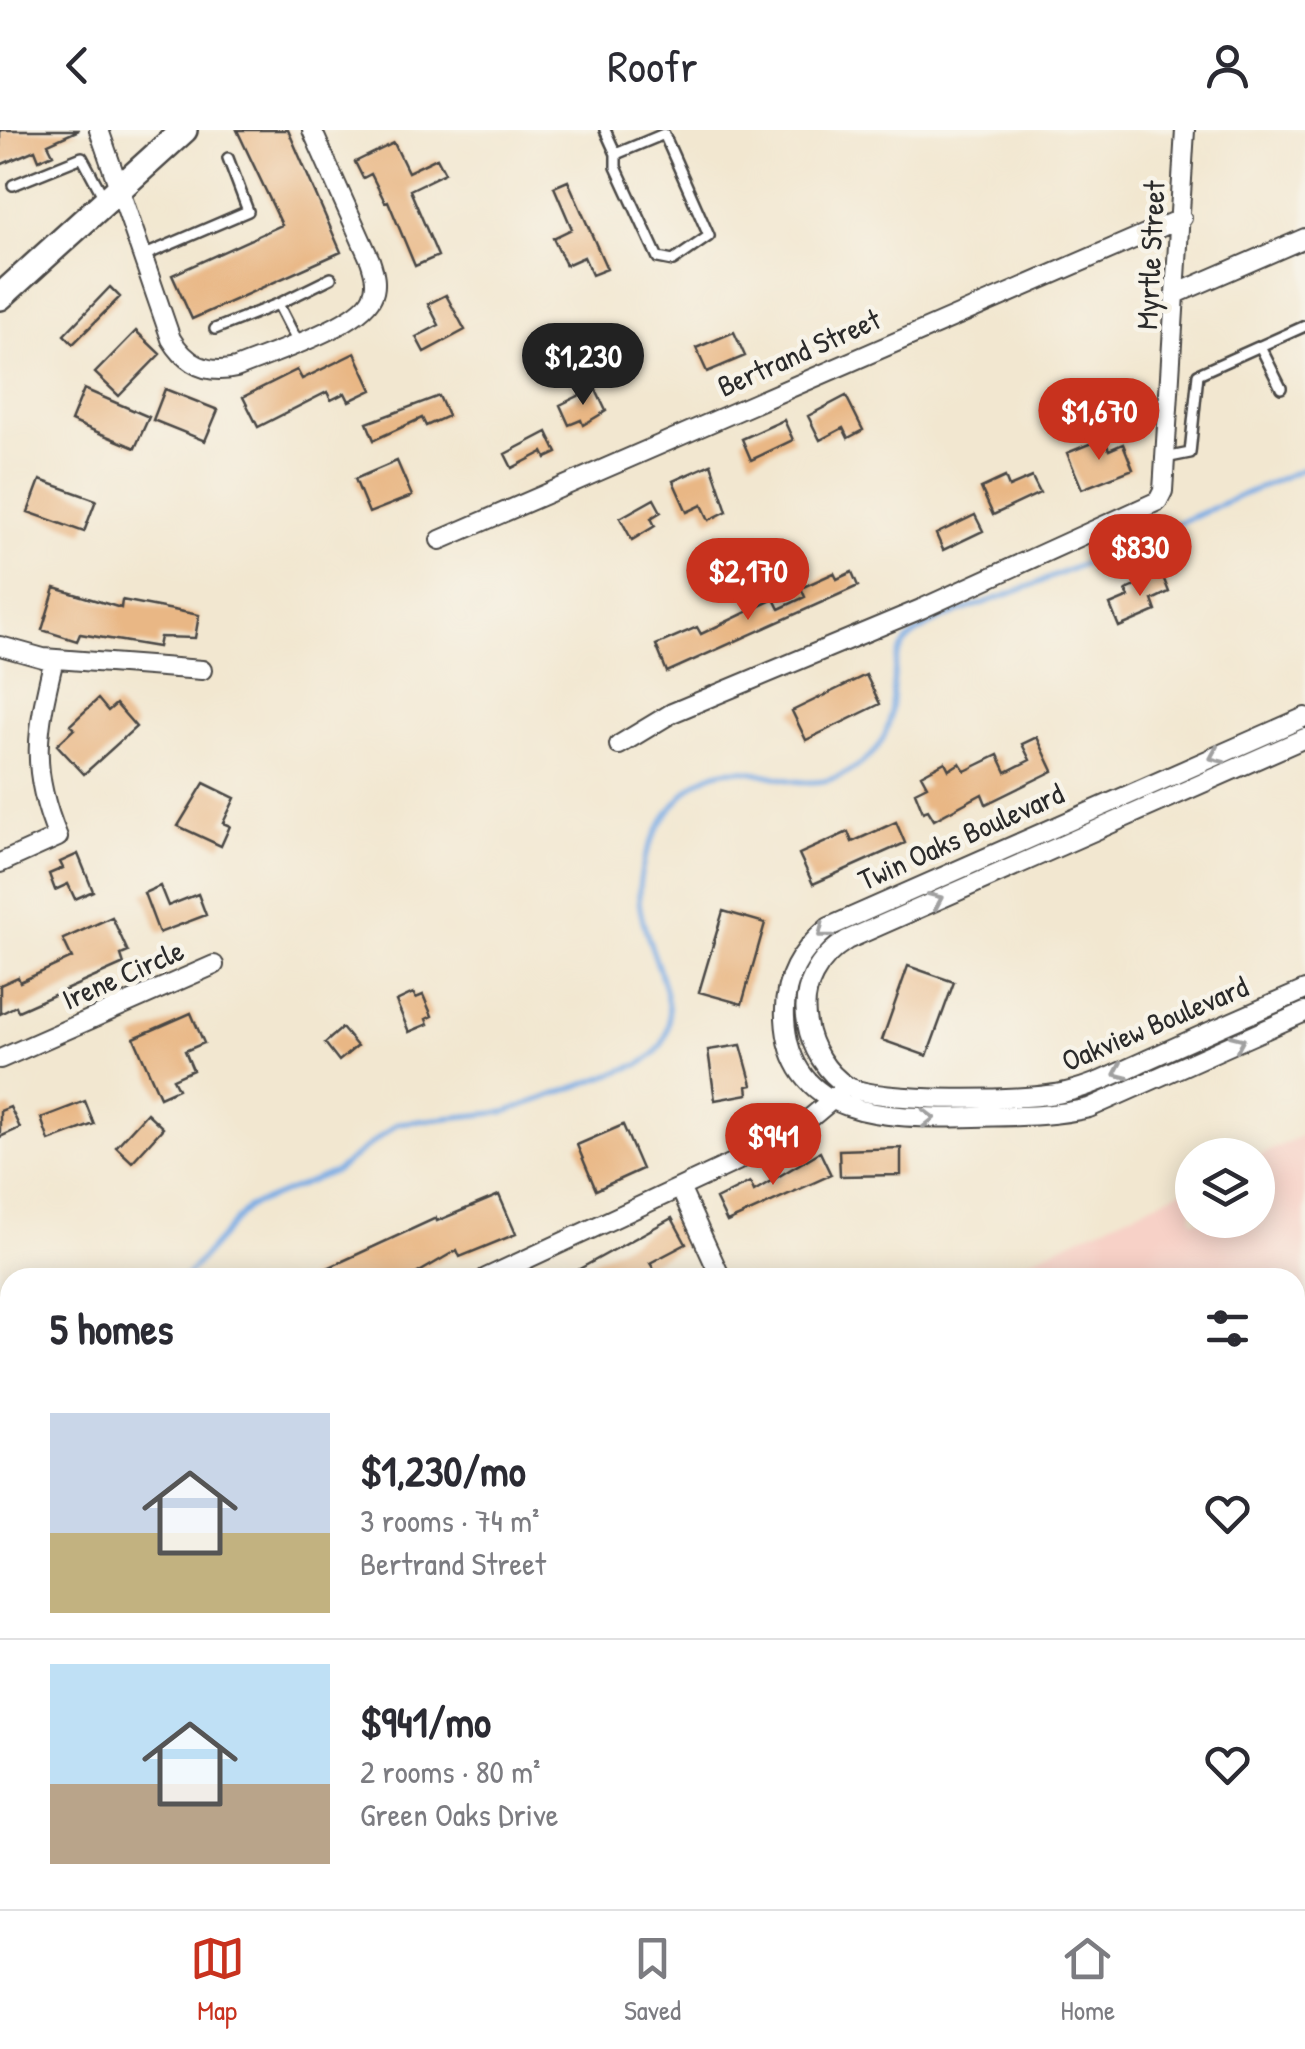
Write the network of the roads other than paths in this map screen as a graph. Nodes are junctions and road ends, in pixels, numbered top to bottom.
1 (99, 130) edge
2 (184, 130) edge
3 (312, 130) edge
4 (605, 130) edge
5 (1185, 130) edge
6 (616, 154) junction
7 (228, 158) dead end
8 (14, 185) dead end
9 (111, 195) junction
10 (1182, 218) junction
11 (1305, 238) edge
12 (140, 258) junction
13 (330, 278) dead end
14 (1178, 292) junction
15 (0, 297) edge
16 (278, 304) junction
17 (1305, 326) edge
18 (215, 330) dead end
19 (297, 341) junction
20 (1260, 346) junction
21 (1281, 388) dead end
22 (1165, 458) junction
23 (440, 540) dead end
24 (0, 646) edge
25 (54, 659) junction
26 (202, 670) dead end
27 (1305, 717) edge
28 (1305, 738) edge
29 (619, 744) dead end
30 (0, 862) edge
31 (214, 965) dead end
32 (1305, 990) edge
33 (1305, 1012) edge
34 (0, 1059) edge
35 (840, 1092) junction
36 (681, 1190) junction
37 (508, 1268) edge
38 (716, 1268) edge

1 - 9 street
2 - 9 main road
3 - 19 street
4 - 6 lane
5 - 10 street, Myrtle Street
6 - 6 lane
7 - 12 lane
8 - 9 lane
9 - 12 street
9 - 15 main road
10 - 14 street, Myrtle Street
10 - 23 street, Bertrand Street
11 - 14 street
12 - 19 street
13 - 16 lane
14 - 22 street, Myrtle Street
16 - 18 lane
16 - 19 lane
17 - 20 lane
20 - 21 lane
20 - 22 lane
22 - 29 street, Myrtle Street
24 - 25 street
25 - 26 street
25 - 30 street
27 -> 35 street, Twin Oaks Boulevard
35 -> 28 street, Twin Oaks Boulevard
31 - 34 street, Irene Circle
32 -> 35 street, Oakview Boulevard
35 -> 33 street, Oakview Boulevard
35 - 36 street
36 - 37 street
36 - 38 street

